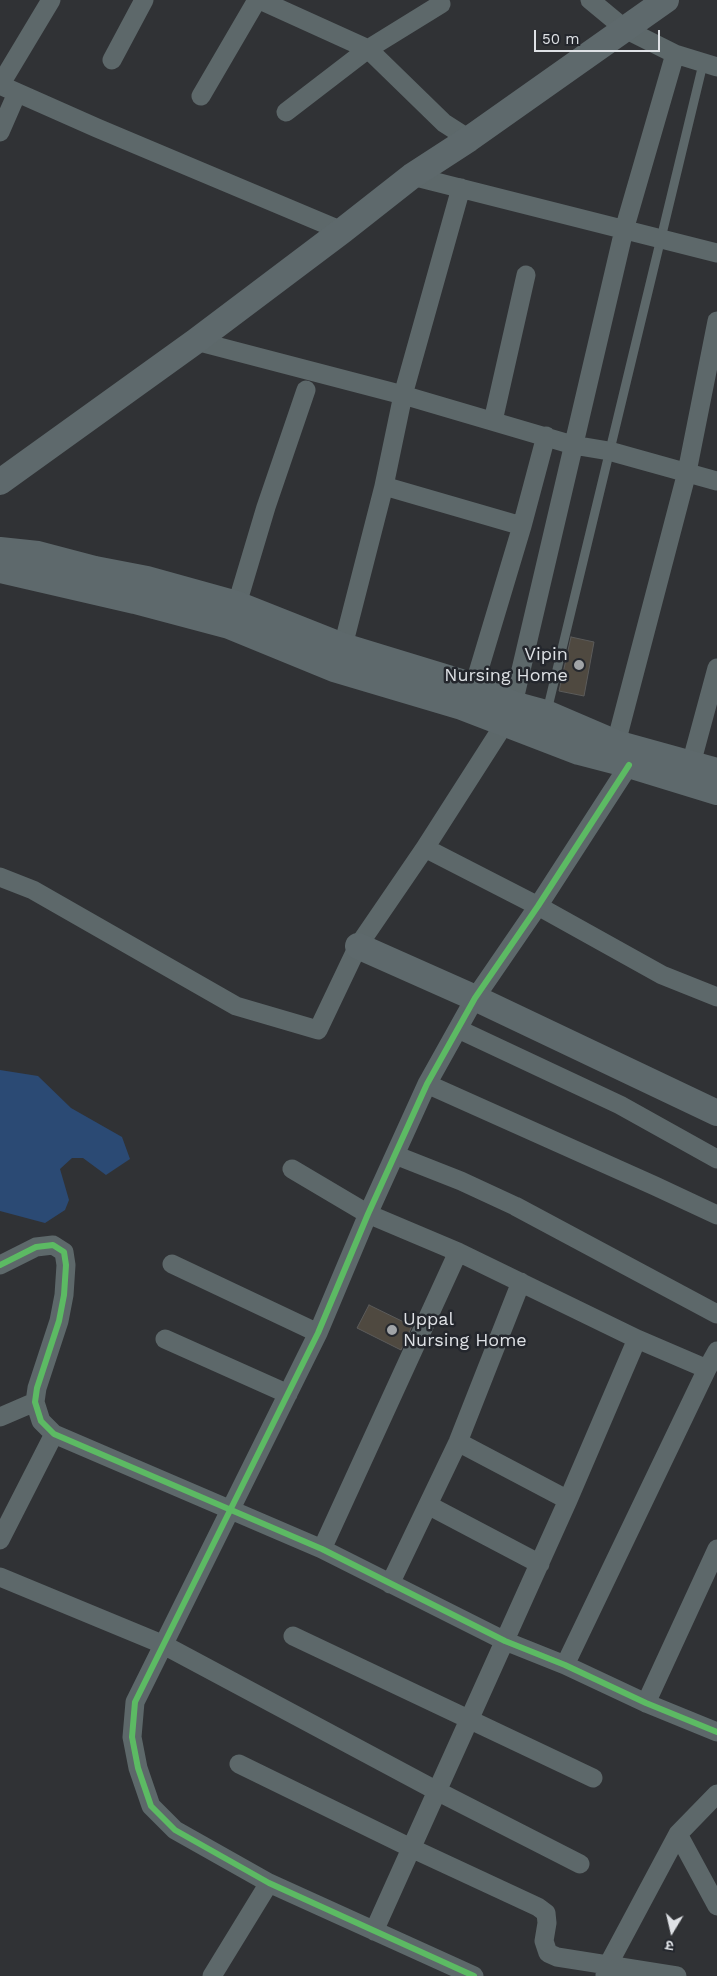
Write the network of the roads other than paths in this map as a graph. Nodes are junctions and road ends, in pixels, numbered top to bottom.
1 (51, 0) edge
2 (144, 0) edge
3 (258, 0) edge
4 (590, 0) edge
5 (666, 0) edge
6 (441, 4) dead end
7 (624, 29) junction
8 (368, 49) junction
9 (675, 54) junction
10 (112, 60) dead end
11 (710, 66) edge
12 (6, 88) edge
13 (201, 96) dead end
14 (286, 112) dead end
15 (0, 132) edge
16 (469, 140) junction
17 (412, 176) junction
18 (460, 188) junction
19 (624, 230) junction
20 (342, 231) junction
21 (662, 239) junction
22 (717, 253) edge
23 (526, 275) dead end
24 (717, 321) edge
25 (196, 341) junction
26 (306, 390) dead end
27 (402, 395) junction
28 (492, 421) junction
29 (546, 436) junction
30 (573, 445) junction
31 (609, 451) junction
32 (687, 472) junction
33 (717, 481) edge
34 (0, 482) edge
35 (384, 486) junction
36 (522, 526) junction
37 (0, 550) edge
38 (0, 570) edge
39 (237, 604) junction
40 (343, 646) junction
41 (717, 668) edge
42 (474, 686) junction
43 (546, 713) junction
44 (509, 714) junction
45 (623, 754) junction
46 (691, 764) junction
47 (717, 771) edge
48 (717, 792) edge
49 (426, 848) junction
50 (0, 877) edge
51 (538, 906) junction
52 (358, 946) junction
53 (717, 997) edge
54 (475, 998) junction
55 (458, 1029) junction
56 (427, 1084) junction
57 (717, 1113) edge
58 (395, 1155) junction
59 (717, 1159) edge
60 (292, 1169) dead end
61 (368, 1214) junction
62 (717, 1215) edge
63 (458, 1252) junction
64 (172, 1264) dead end
65 (0, 1265) edge
66 (521, 1282) junction
67 (717, 1314) edge
68 (318, 1333) junction
69 (166, 1339) dead end
70 (637, 1339) junction
71 (717, 1351) edge
72 (707, 1369) junction
73 (288, 1394) junction
74 (35, 1402) junction
75 (0, 1417) edge
76 (54, 1434) junction
77 (458, 1442) junction
78 (568, 1500) junction
79 (428, 1505) junction
80 (230, 1509) junction
81 (0, 1540) edge
82 (717, 1548) edge
83 (322, 1549) junction
84 (540, 1564) junction
85 (0, 1577) edge
86 (390, 1584) junction
87 (293, 1636) dead end
88 (505, 1640) junction
89 (162, 1644) junction
90 (565, 1665) junction
91 (646, 1703) junction
92 (469, 1720) junction
93 (717, 1732) edge
94 (239, 1764) dead end
95 (593, 1778) dead end
96 (437, 1791) junction
97 (717, 1794) edge
98 (678, 1834) junction
99 (412, 1848) junction
100 (580, 1864) dead end
101 (269, 1883) junction
102 (717, 1906) edge
103 (374, 1931) junction
104 (606, 1970) edge
105 (652, 1974) edge
106 (212, 1976) edge
107 (474, 1976) edge
108 (677, 1976) edge

1 - 12 street
2 - 10 street
3 - 8 street
3 - 13 street
4 - 7 street
5 - 7 main road
6 - 8 street
7 - 9 street
7 - 16 main road
8 - 14 street
8 - 16 street
9 - 11 street
9 - 19 street
11 - 21 lane
12 - 15 street
12 - 20 street
16 - 17 main road
17 - 18 street
17 - 20 main road
18 - 19 street
18 - 27 street
19 - 21 street
19 - 30 street
20 - 25 main road
21 - 22 street
21 - 31 lane
23 - 28 street
24 - 32 street
25 - 27 street
25 - 34 main road
26 - 39 street
27 - 28 street
27 - 35 street
28 - 29 street
29 - 30 street
29 - 36 street
30 - 31 street
30 - 44 street
31 - 32 street
31 - 43 lane
32 - 33 street
32 - 45 street
35 - 36 street
35 - 40 street
36 - 42 street
37 - 39 main road
38 - 44 main road
39 - 40 main road
40 - 42 main road
41 - 46 street
42 - 44 main road
43 - 44 main road
43 - 45 main road
44 - 45 main road
44 - 49 street
45 - 46 main road
45 - 48 main road
45 - 51 street
46 - 47 main road
49 - 51 street
49 - 52 street
50 - 52 street
51 - 53 street
51 - 54 street
52 - 54 main road
54 - 55 street
54 - 57 main road
55 - 56 street
55 - 59 street
56 - 58 street
56 - 62 street
58 - 61 street
58 - 67 street
60 - 61 street
61 - 63 street
61 - 68 street
63 - 66 street
63 - 83 street
64 - 68 street
65 - 74 street
66 - 70 street
66 - 77 street
68 - 73 street
69 - 73 street
70 - 72 street
70 - 78 street
71 - 72 street
72 - 90 street
73 - 80 street
74 - 75 street
74 - 76 street
76 - 80 street
76 - 81 street
77 - 78 street
77 - 79 street
78 - 84 street
79 - 84 street
79 - 86 street
80 - 83 street
80 - 89 street
82 - 91 street
83 - 86 street
84 - 88 street
85 - 89 street
86 - 88 street
87 - 92 street
88 - 90 street
88 - 92 street
89 - 96 street
89 - 101 street
90 - 91 street
91 - 93 street
92 - 95 street
92 - 96 street
94 - 99 street
96 - 99 street
96 - 100 street
97 - 98 street
98 - 102 street
98 - 104 street
99 - 103 street
99 - 104 street
101 - 103 street
101 - 106 street
103 - 107 street
104 - 105 street
105 - 108 street

